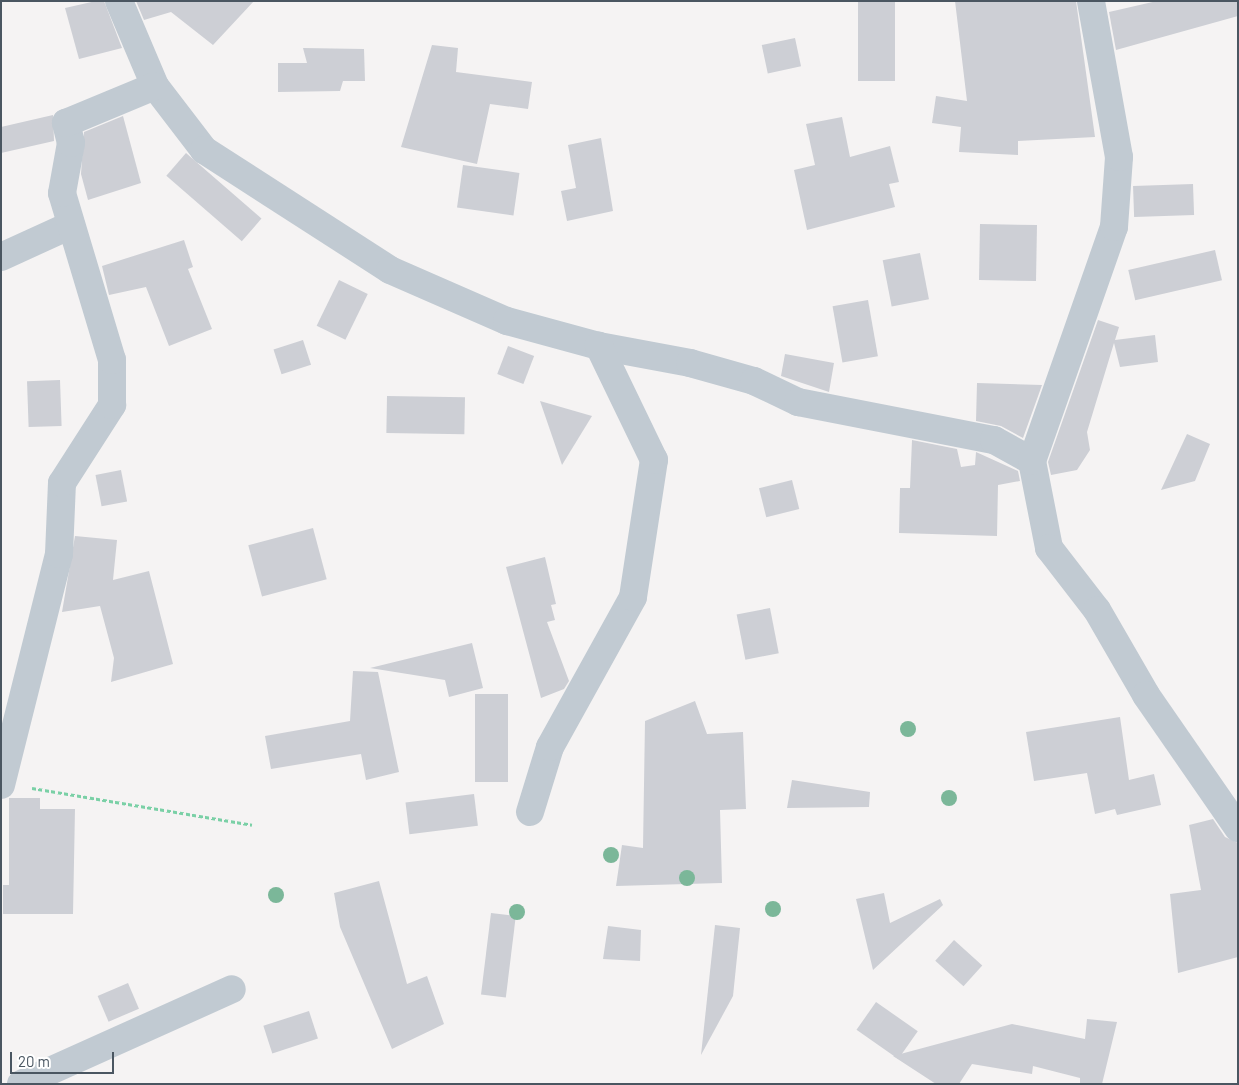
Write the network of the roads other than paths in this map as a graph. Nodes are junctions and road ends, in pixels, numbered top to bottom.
1 (119, 1) edge
2 (1091, 1) edge
3 (155, 86) junction
4 (71, 225) junction
5 (1, 257) edge
6 (599, 346) junction
7 (1032, 461) junction
8 (3, 773) edge
9 (530, 812) dead end
10 (1238, 828) edge
11 (232, 989) dead end
12 (20, 1084) edge

1 - 3 street
2 - 7 street
3 - 4 street
3 - 6 street
4 - 5 street
4 - 8 street
6 - 7 street
6 - 9 street
7 - 10 street
11 - 12 street

